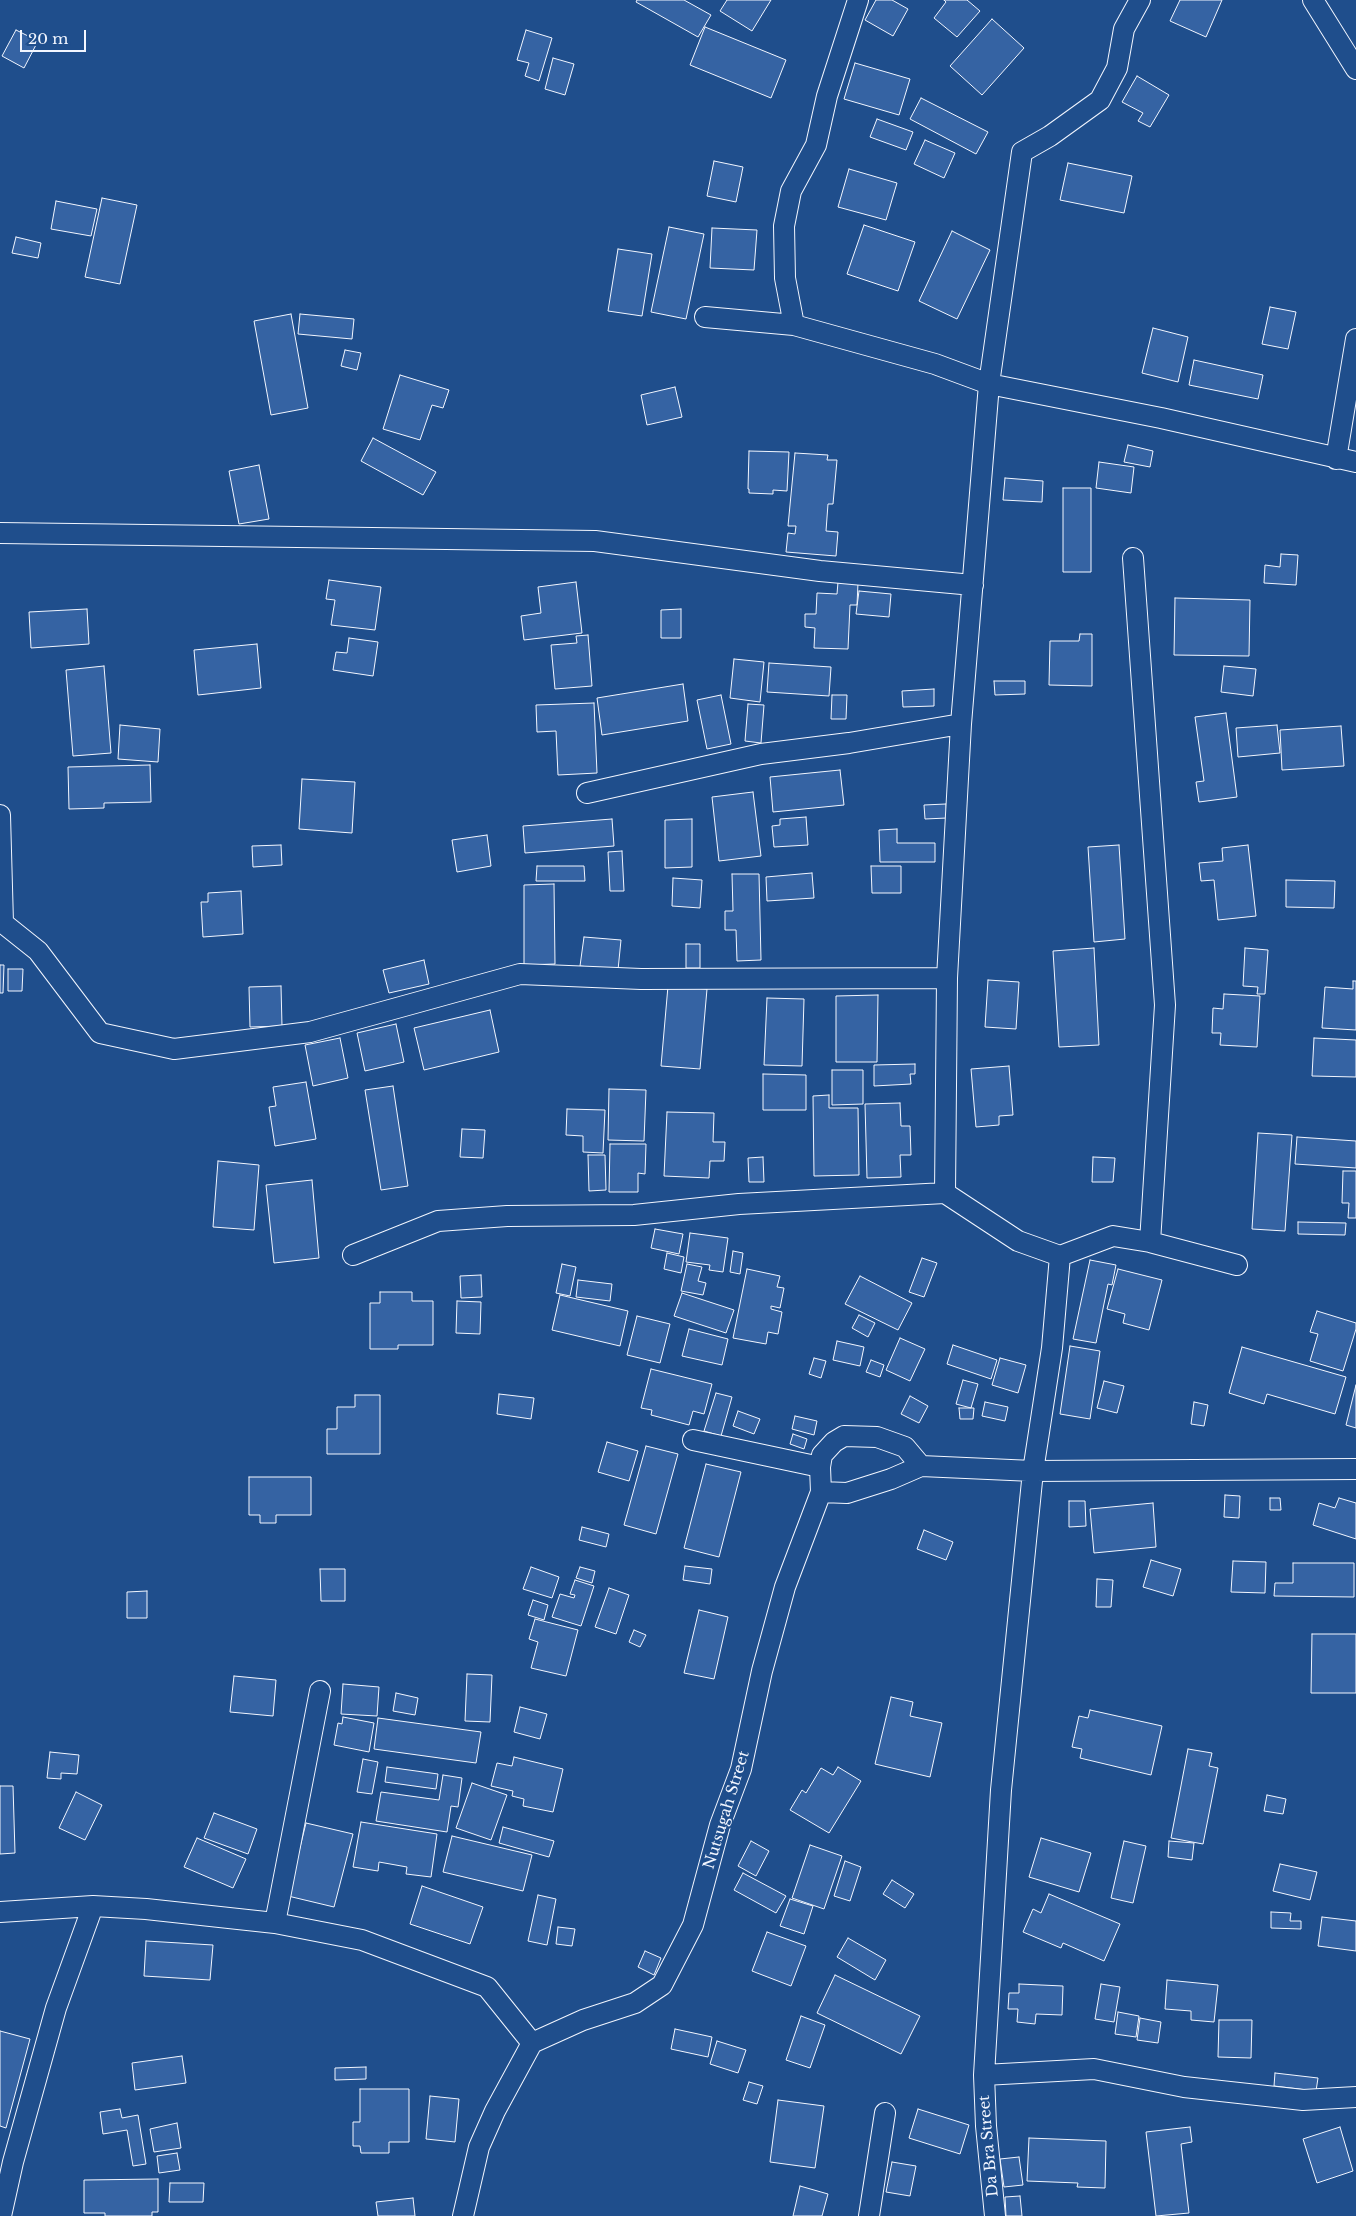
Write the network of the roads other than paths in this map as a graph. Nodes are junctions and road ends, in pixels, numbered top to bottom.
1 (858, 0) edge
2 (1140, 0) edge
3 (1313, 0) edge
4 (1356, 68) edge
5 (705, 317) dead end
6 (794, 325) junction
7 (1356, 339) edge
8 (989, 384) junction
9 (1346, 460) edge
10 (0, 533) edge
11 (1133, 558) dead end
12 (973, 584) junction
13 (961, 724) junction
14 (587, 793) dead end
15 (0, 815) edge
16 (2, 923) edge
17 (947, 978) junction
18 (945, 1193) junction
19 (1150, 1242) junction
20 (352, 1255) dead end
21 (1060, 1256) junction
22 (1237, 1265) dead end
23 (694, 1440) dead end
24 (920, 1466) junction
25 (820, 1467) junction
26 (1356, 1468) edge
27 (1033, 1471) junction
28 (821, 1492) junction
29 (320, 1691) dead end
30 (93, 1906) junction
31 (0, 1912) edge
32 (275, 1923) junction
33 (532, 2043) junction
34 (984, 2075) junction
35 (1356, 2097) edge
36 (885, 2113) dead end
37 (6, 2161) edge
38 (2, 2216) edge
39 (463, 2216) edge
40 (869, 2216) edge
41 (996, 2216) edge

1 - 6 street
2 - 8 street
3 - 4 street
5 - 6 street
6 - 8 street
7 - 9 street
8 - 9 street
8 - 12 street
10 - 12 street
11 - 19 street
12 - 13 street
13 - 14 street
13 - 17 street
15 - 16 street
16 - 17 street
17 - 18 street
18 - 20 street
18 - 21 street
19 - 21 street
19 - 22 street
21 - 27 street, Da Bra Street
23 - 25 street
24 - 25 street
24 - 27 street
24 - 28 street
25 - 28 street
26 - 27 street
27 - 34 street, Da Bra Street
28 - 33 street, Nutsugah Street
29 - 32 street
30 - 31 street
30 - 32 street
30 - 37 street
32 - 33 street
33 - 39 street
34 - 35 street
34 - 41 street, Da Bra Street
36 - 40 street
37 - 38 street

